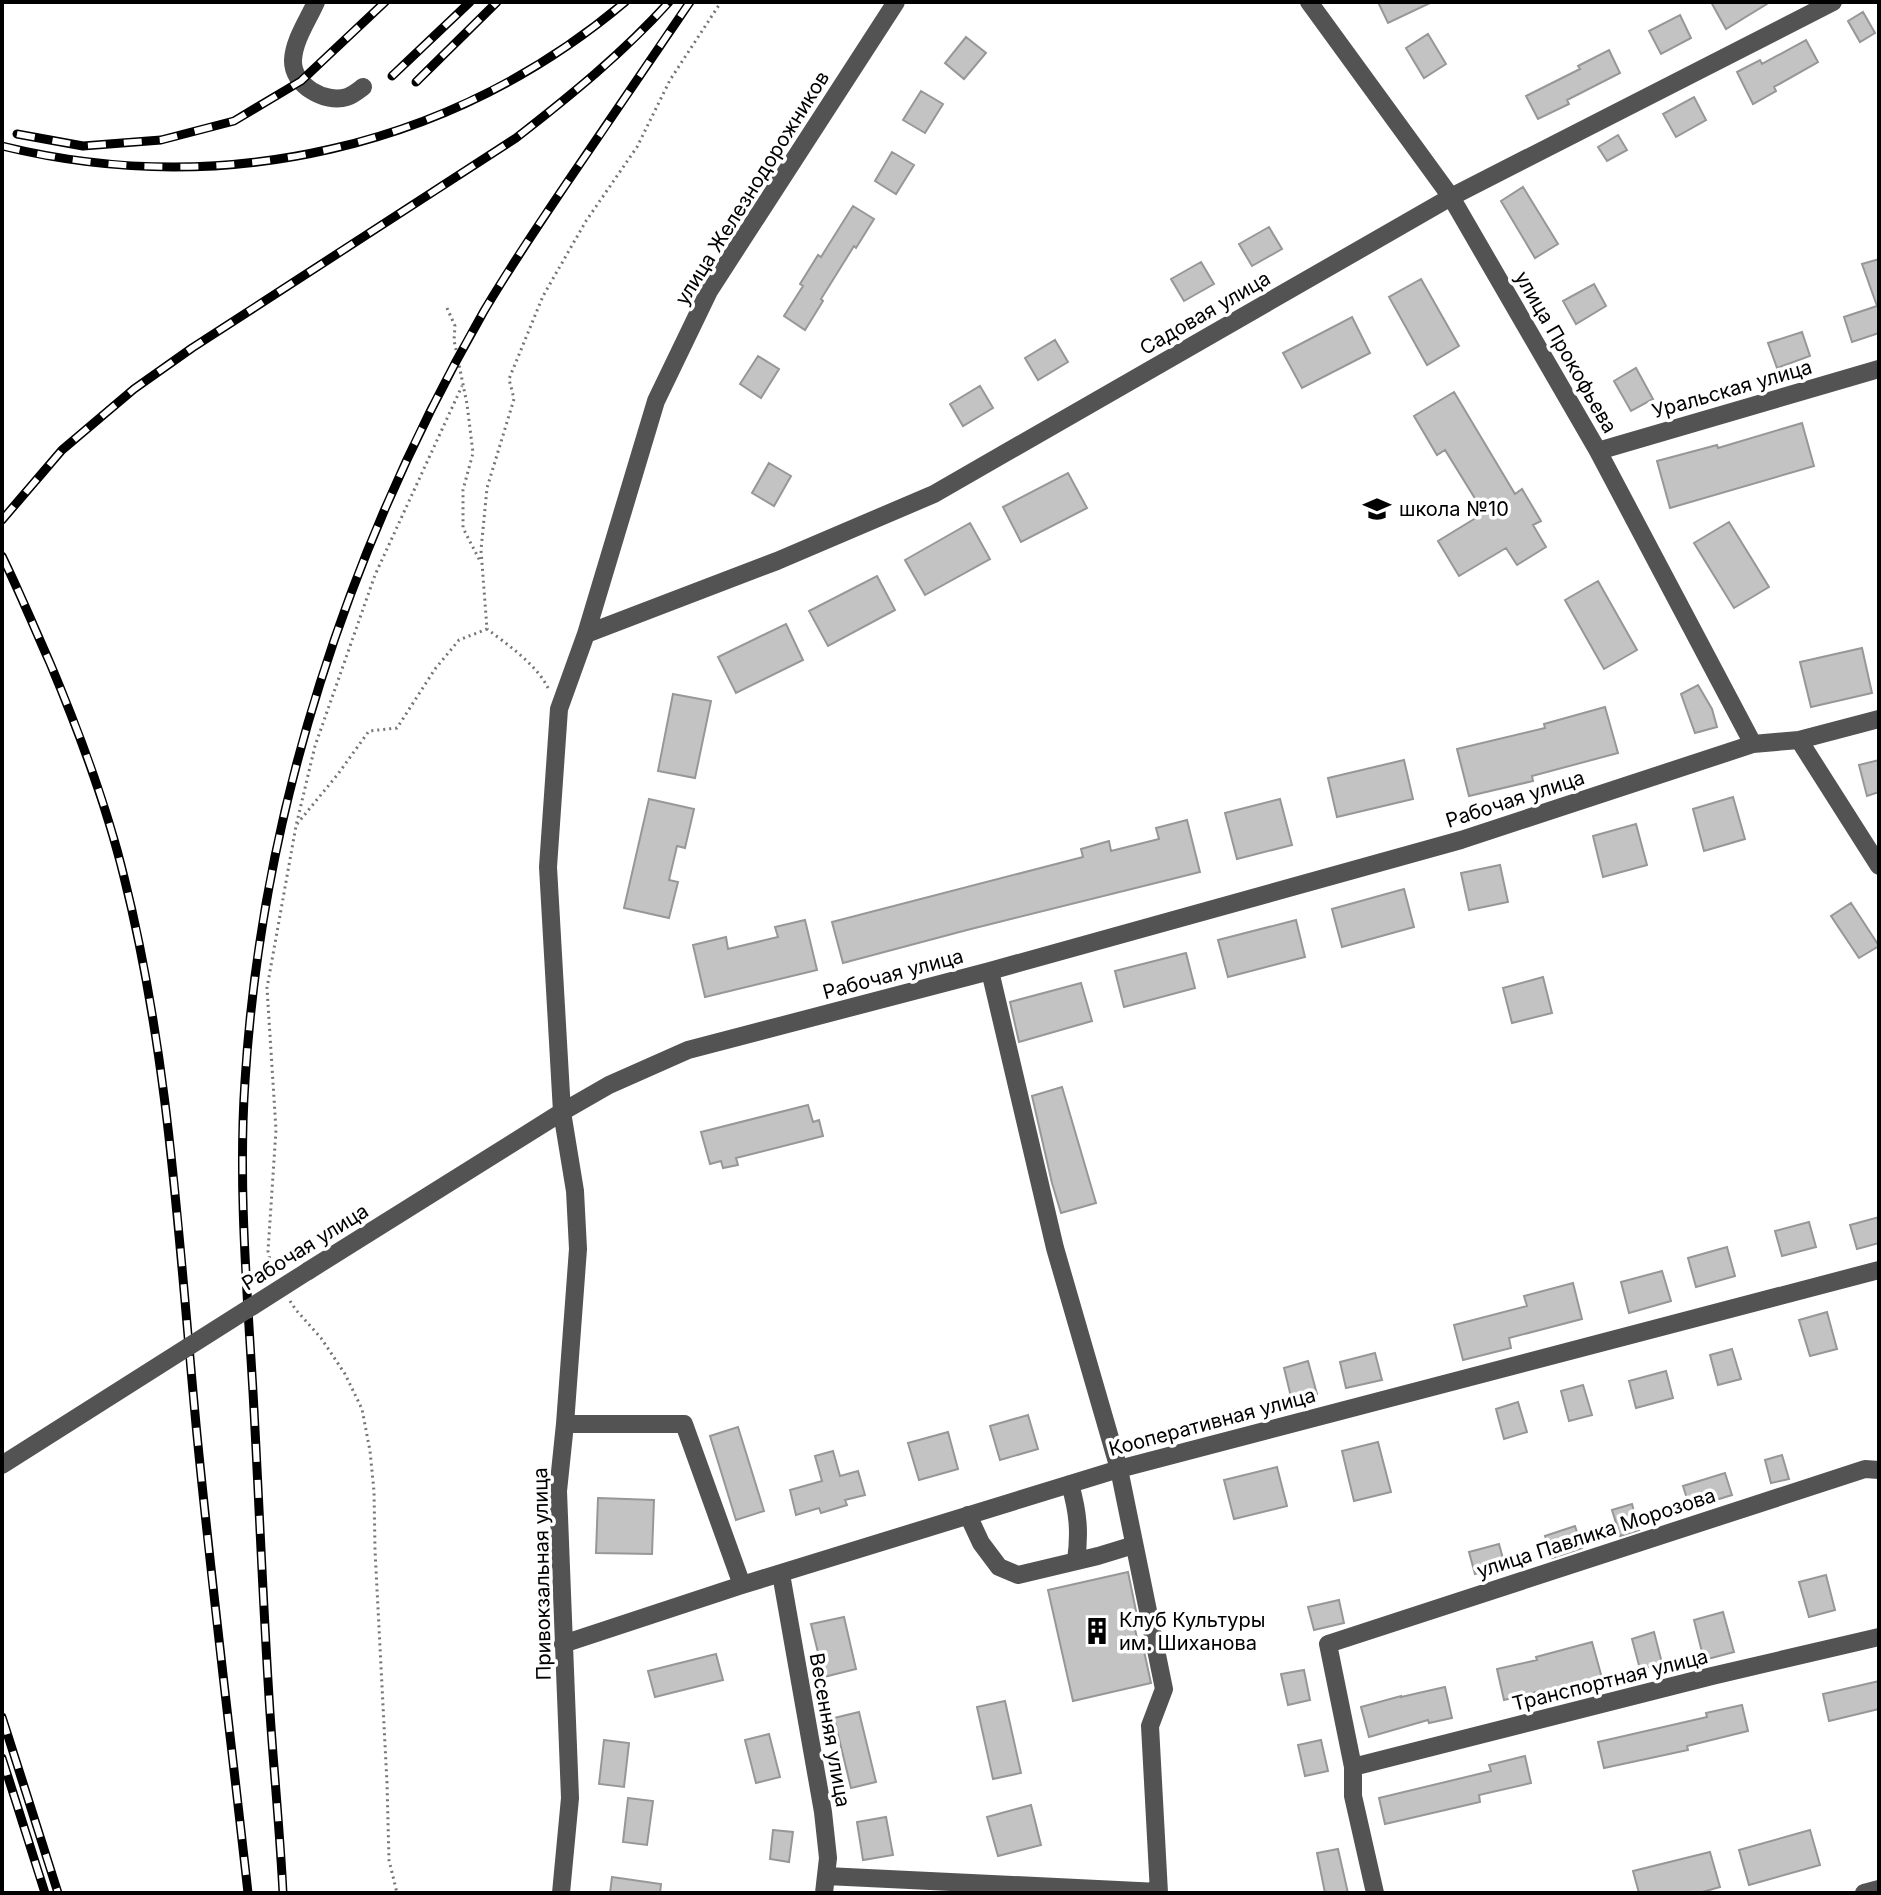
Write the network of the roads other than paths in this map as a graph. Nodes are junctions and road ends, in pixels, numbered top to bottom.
1 (316, 2) edge
2 (896, 2) edge
3 (1309, 2) edge
4 (1833, 2) edge
5 (363, 87) dead end
6 (1451, 197) junction
7 (1879, 369) edge
8 (1598, 451) junction
9 (586, 634) junction
10 (559, 709) joint
11 (1879, 719) edge
12 (1799, 740) junction
13 (1753, 744) junction
14 (1879, 866) edge
15 (990, 971) junction
16 (562, 1112) junction
17 (1879, 1270) edge
18 (565, 1424) junction
19 (2, 1465) edge
20 (1119, 1469) junction
21 (1879, 1470) edge
22 (1070, 1484) junction
23 (968, 1515) junction
24 (1134, 1545) junction
25 (1076, 1561) junction
26 (781, 1574) junction
27 (742, 1585) junction
28 (1879, 1637) edge
29 (563, 1644) junction
30 (1353, 1767) junction
31 (825, 1885) edge
32 (1879, 1889) edge
33 (1159, 1892) edge
34 (561, 1893) edge
35 (1375, 1893) edge
36 (1864, 1893) edge

1 - 5 street
2 - 9 street, улица Железнодорожников
3 - 6 street, улица Прокофьева
4 - 6 street, Садовая улица
6 - 8 street, улица Прокофьева
6 - 9 street, Садовая улица
7 - 8 street, Уральская улица
8 - 13 street, улица Прокофьева
9 - 10 street, улица Железнодорожников
10 - 16 street, Привокзальная улица
11 - 12 street, Рабочая улица
12 - 13 street, Рабочая улица
12 - 14 street
13 - 15 street, Рабочая улица
15 - 16 street, Рабочая улица
15 - 20 street
16 - 18 street, Привокзальная улица
16 - 19 street, Рабочая улица, bridge
17 - 20 street, Кооперативная улица
18 - 27 street
18 - 29 street, Привокзальная улица
20 - 22 street, Кооперативная улица
20 - 24 street
21 - 30 street, улица Павлика Морозова
22 - 23 street, Кооперативная улица
22 - 25 street
23 - 25 street
23 - 26 street, Кооперативная улица
24 - 25 street
24 - 33 street
26 - 27 street, Кооперативная улица
26 - 31 street, Весенняя улица
27 - 29 street, Кооперативная улица
28 - 30 street, Транспортная улица
29 - 34 street, Привокзальная улица
30 - 35 street
31 - 33 street
32 - 36 street

